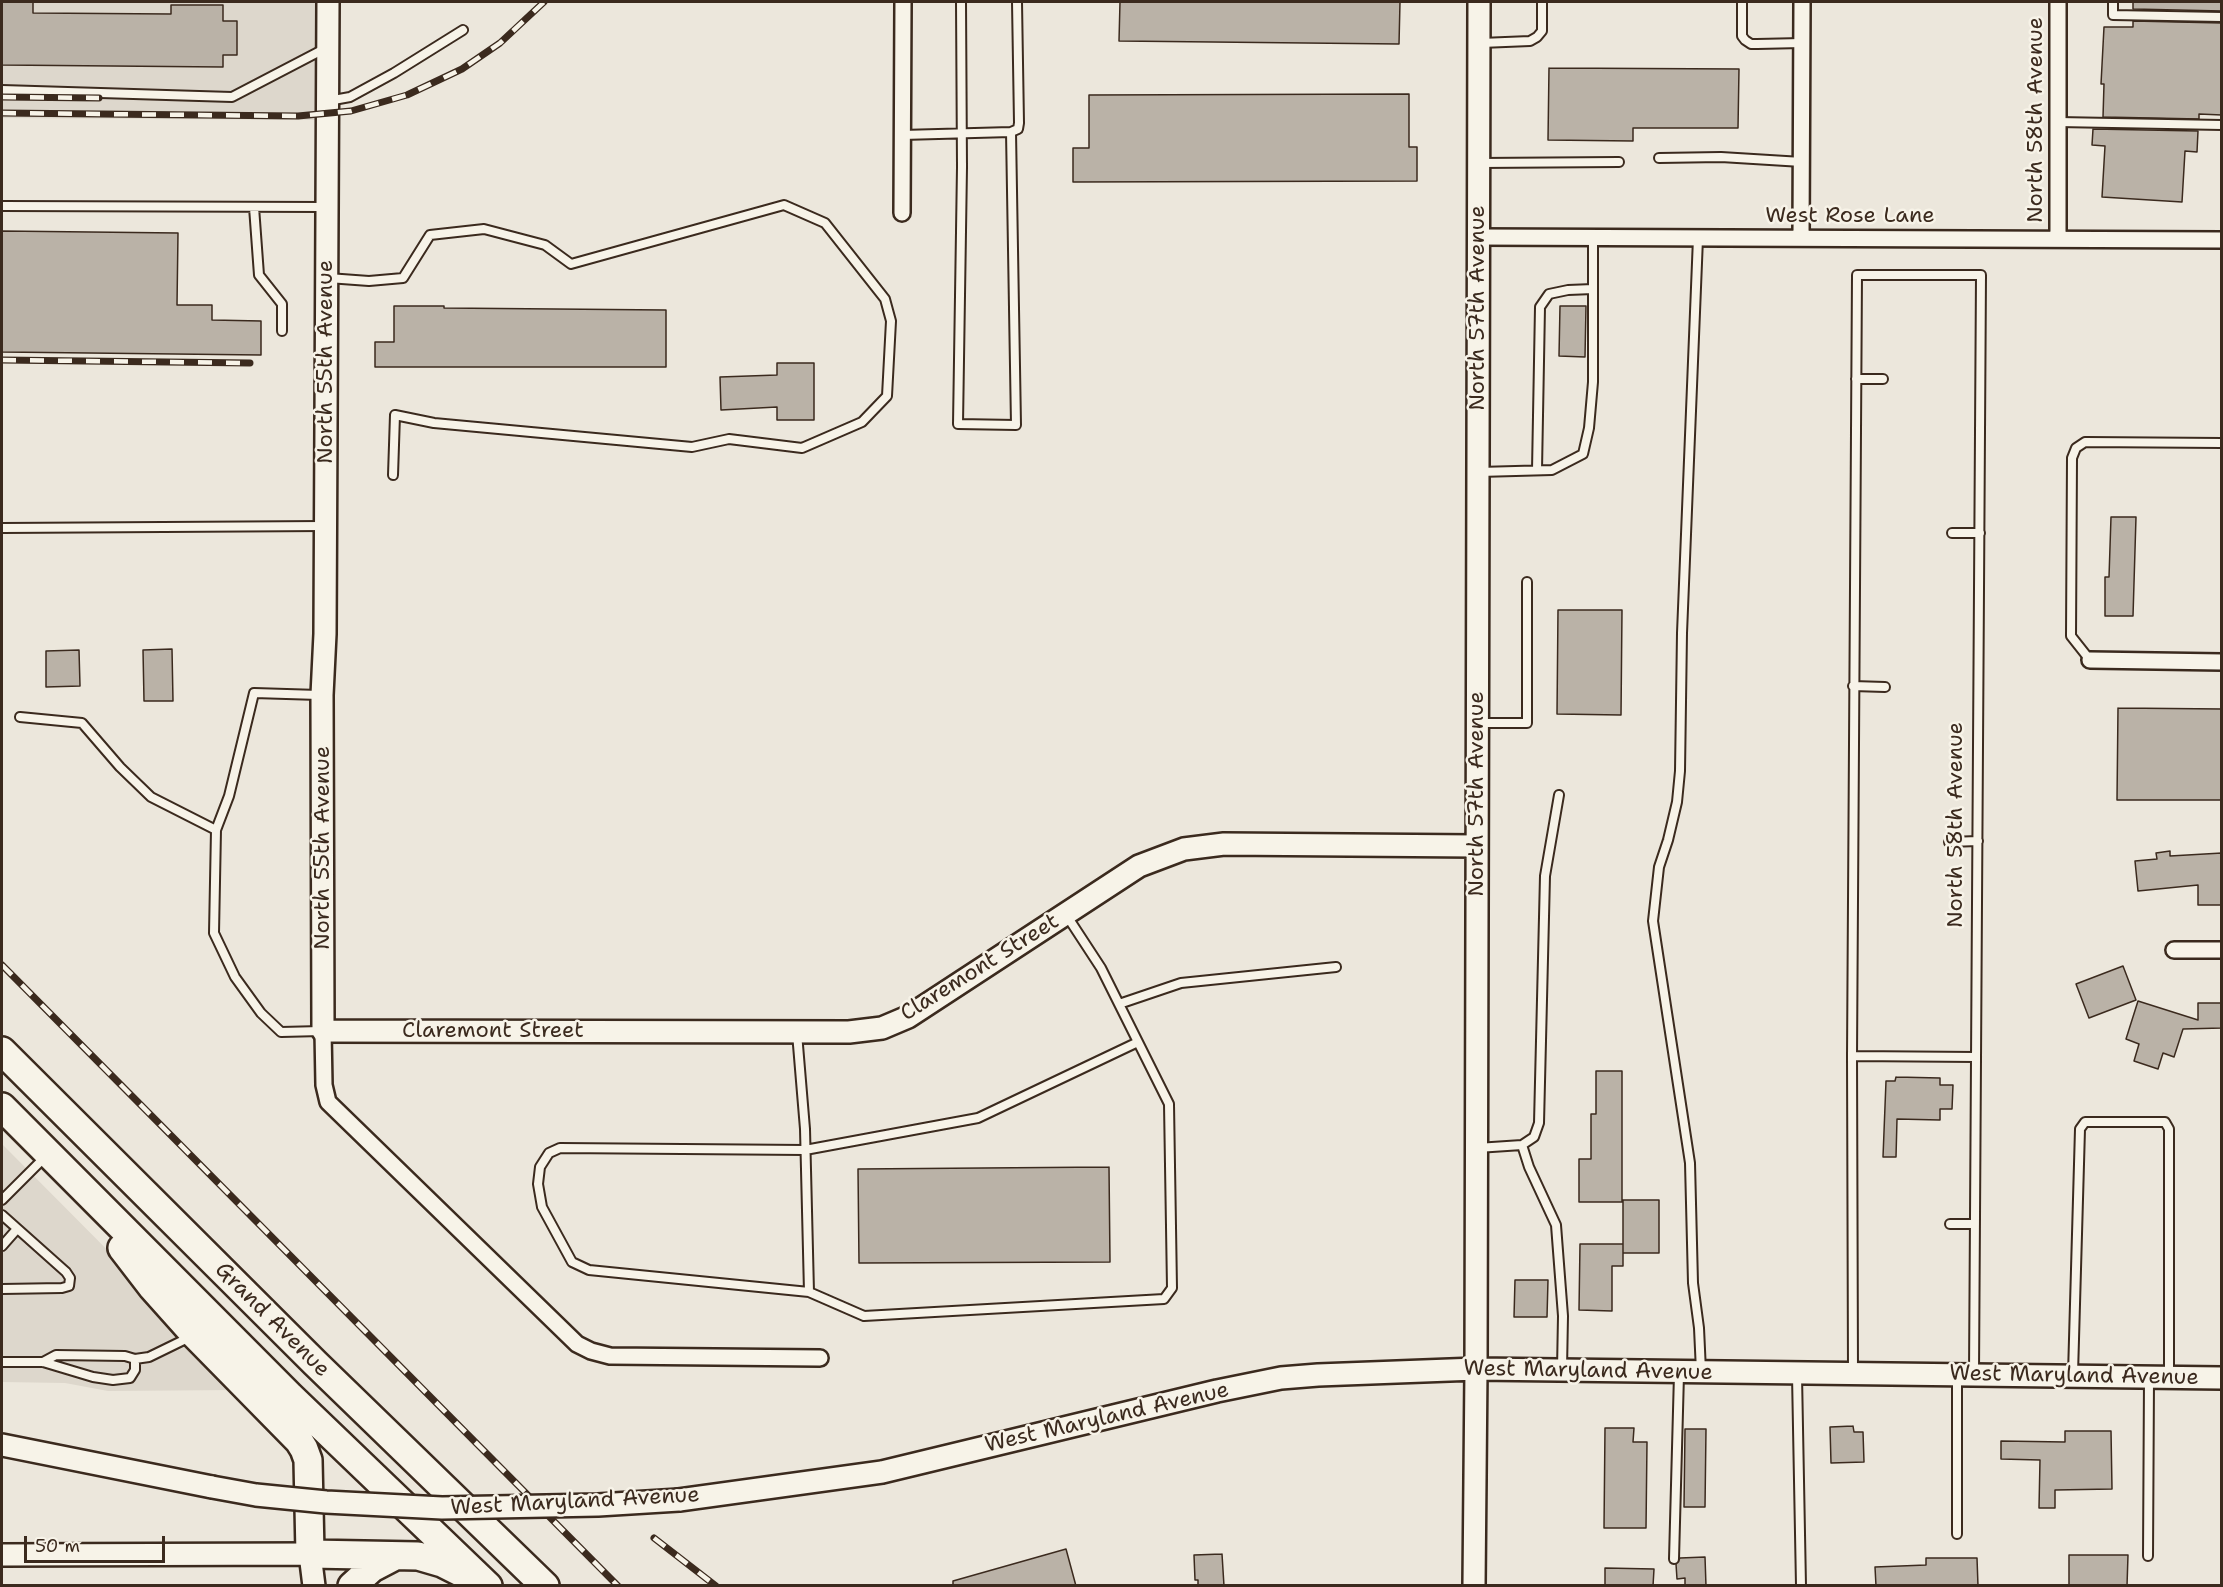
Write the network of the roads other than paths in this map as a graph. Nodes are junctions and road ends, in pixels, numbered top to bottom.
1 (328, 2) edge
2 (903, 2) edge
3 (961, 2) edge
4 (1017, 2) edge
5 (1479, 2) edge
6 (1542, 2) edge
7 (1742, 2) edge
8 (1802, 2) edge
9 (2058, 2) edge
10 (2113, 2) edge
11 (2222, 17) edge
12 (463, 30) dead end
13 (1479, 43) junction
14 (1802, 43) junction
15 (327, 47) junction
16 (2, 90) edge
17 (327, 101) junction
18 (2058, 122) junction
19 (2222, 125) edge
20 (1011, 132) junction
21 (960, 134) junction
22 (902, 135) junction
23 (1659, 158) dead end
24 (1619, 162) dead end
25 (1802, 162) junction
26 (1478, 163) junction
27 (2, 206) edge
28 (254, 207) junction
29 (326, 207) junction
30 (902, 213) dead end
31 (1478, 237) junction
32 (1593, 238) junction
33 (1698, 238) junction
34 (1801, 238) junction
35 (2058, 239) junction
36 (2222, 240) edge
37 (326, 278) junction
38 (1593, 289) junction
39 (282, 332) dead end
40 (1856, 379) junction
41 (1882, 379) dead end
42 (2222, 443) edge
43 (1537, 470) junction
44 (1477, 472) junction
45 (393, 475) dead end
46 (325, 526) junction
47 (2, 528) edge
48 (1953, 533) dead end
49 (1980, 533) junction
50 (1527, 582) dead end
51 (2090, 660) joint
52 (2222, 662) edge
53 (1853, 686) junction
54 (1885, 687) dead end
55 (322, 695) junction
56 (20, 717) dead end
57 (1477, 723) junction
58 (1559, 795) dead end
59 (216, 831) junction
60 (1949, 842) dead end
61 (1978, 842) junction
62 (1476, 846) junction
63 (1066, 914) junction
64 (2174, 950) dead end
65 (2222, 950) edge
66 (1336, 967) dead end
67 (1119, 1004) junction
68 (323, 1031) junction
69 (797, 1032) junction
70 (1138, 1042) junction
71 (2, 1051) edge
72 (1852, 1056) junction
73 (1976, 1057) junction
74 (2, 1107) edge
75 (1522, 1145) junction
76 (1476, 1148) junction
77 (805, 1150) junction
78 (49, 1154) junction
79 (2, 1200) edge
80 (2, 1215) edge
81 (1950, 1224) dead end
82 (1975, 1224) junction
83 (17, 1229) junction
84 (2, 1246) edge
85 (2, 1289) edge
86 (809, 1292) junction
87 (194, 1335) junction
88 (820, 1358) dead end
89 (135, 1359) junction
90 (2, 1362) edge
91 (44, 1362) junction
92 (1476, 1369) junction
93 (1562, 1370) junction
94 (1679, 1372) junction
95 (1701, 1372) junction
96 (1797, 1374) junction
97 (1853, 1375) junction
98 (1966, 1375) junction
99 (2073, 1376) junction
100 (2159, 1377) junction
101 (2222, 1378) edge
102 (2, 1444) edge
103 (1958, 1534) dead end
104 (310, 1554) junction
105 (2, 1555) edge
106 (394, 1556) junction
107 (2148, 1556) dead end
108 (1674, 1559) dead end
109 (314, 1586) edge
110 (352, 1586) edge
111 (482, 1586) edge
112 (488, 1586) edge
113 (545, 1586) edge
114 (1474, 1586) edge
115 (1801, 1586) edge

1 - 15 street, North 55th Avenue
2 - 22 street
3 - 21 lane
4 - 20 lane
5 - 13 street, North 57th Avenue
6 - 13 lane
7 - 14 lane
8 - 14 street
9 - 18 street, North 58th Avenue
10 - 11 lane
12 - 17 lane
13 - 26 street, North 57th Avenue
14 - 25 street
15 - 16 lane
15 - 17 street, North 55th Avenue
17 - 29 street, North 55th Avenue
18 - 19 lane
18 - 35 street, North 58th Avenue
20 - 21 lane
20 - 21 lane
21 - 22 lane
22 - 30 street
23 - 25 lane
24 - 26 lane
25 - 34 street
26 - 31 street, North 57th Avenue
27 - 28 lane
28 - 29 lane
28 - 39 lane
29 - 37 street, North 55th Avenue
31 - 32 street, West Rose Lane
31 - 44 street, North 57th Avenue
32 - 33 street, West Rose Lane
32 - 38 lane
33 - 34 street, West Rose Lane
33 - 95 lane
34 - 35 street, West Rose Lane
35 - 36 street, West Rose Lane
37 - 45 lane
37 - 46 street, North 55th Avenue
38 - 43 lane
38 - 43 lane
40 - 41 lane
40 - 49 lane, North 58th Avenue
40 - 53 lane
42 - 51 lane
43 - 44 lane
44 - 57 street, North 57th Avenue
46 - 47 lane
46 - 55 street, North 55th Avenue
48 - 49 lane
49 - 61 lane, North 58th Avenue
50 - 57 lane
51 - 52 street
53 - 54 lane
53 - 72 lane
55 - 59 lane
55 - 68 street, North 55th Avenue
56 - 59 lane
57 - 62 street, North 57th Avenue
58 - 75 lane
59 - 68 lane
60 - 61 lane
61 - 73 lane, North 58th Avenue
62 - 63 street, Claremont Street
62 - 76 street, North 57th Avenue
63 - 67 lane
63 - 69 street, Claremont Street
64 - 65 street
66 - 67 lane
67 - 70 lane
68 - 69 street, Claremont Street
68 - 88 street, North 55th Avenue
69 - 77 lane
70 - 77 lane
70 - 86 lane
71 - 113 highway, Grand Avenue
72 - 73 lane
72 - 97 lane
73 - 82 lane, North 58th Avenue
74 - 78 highway, Grand Avenue
75 - 76 lane
75 - 93 lane
76 - 92 street, North 57th Avenue
77 - 86 lane
77 - 86 lane
78 - 79 lane
78 - 87 highway
78 - 112 highway, Grand Avenue
80 - 83 lane
81 - 82 lane
82 - 98 lane, North 58th Avenue
83 - 84 lane
83 - 85 lane
87 - 89 lane
87 - 104 highway
89 - 91 lane
89 - 91 lane
90 - 91 lane
92 - 93 street, West Maryland Avenue
92 - 102 street, West Maryland Avenue, bridge
92 - 114 street, North 57th Avenue
93 - 94 street, West Maryland Avenue
94 - 95 street, West Maryland Avenue
94 - 108 lane
95 - 96 street, West Maryland Avenue
96 - 97 street, West Maryland Avenue
96 - 115 lane
97 - 98 street, West Maryland Avenue
98 - 99 street, West Maryland Avenue
98 - 103 lane, North 58th Avenue
99 - 100 street, West Maryland Avenue
99 - 100 lane
100 - 101 street, West Maryland Avenue
100 - 107 lane
104 - 105 street
104 - 106 highway
104 - 109 street
106 - 110 highway
106 - 111 highway

